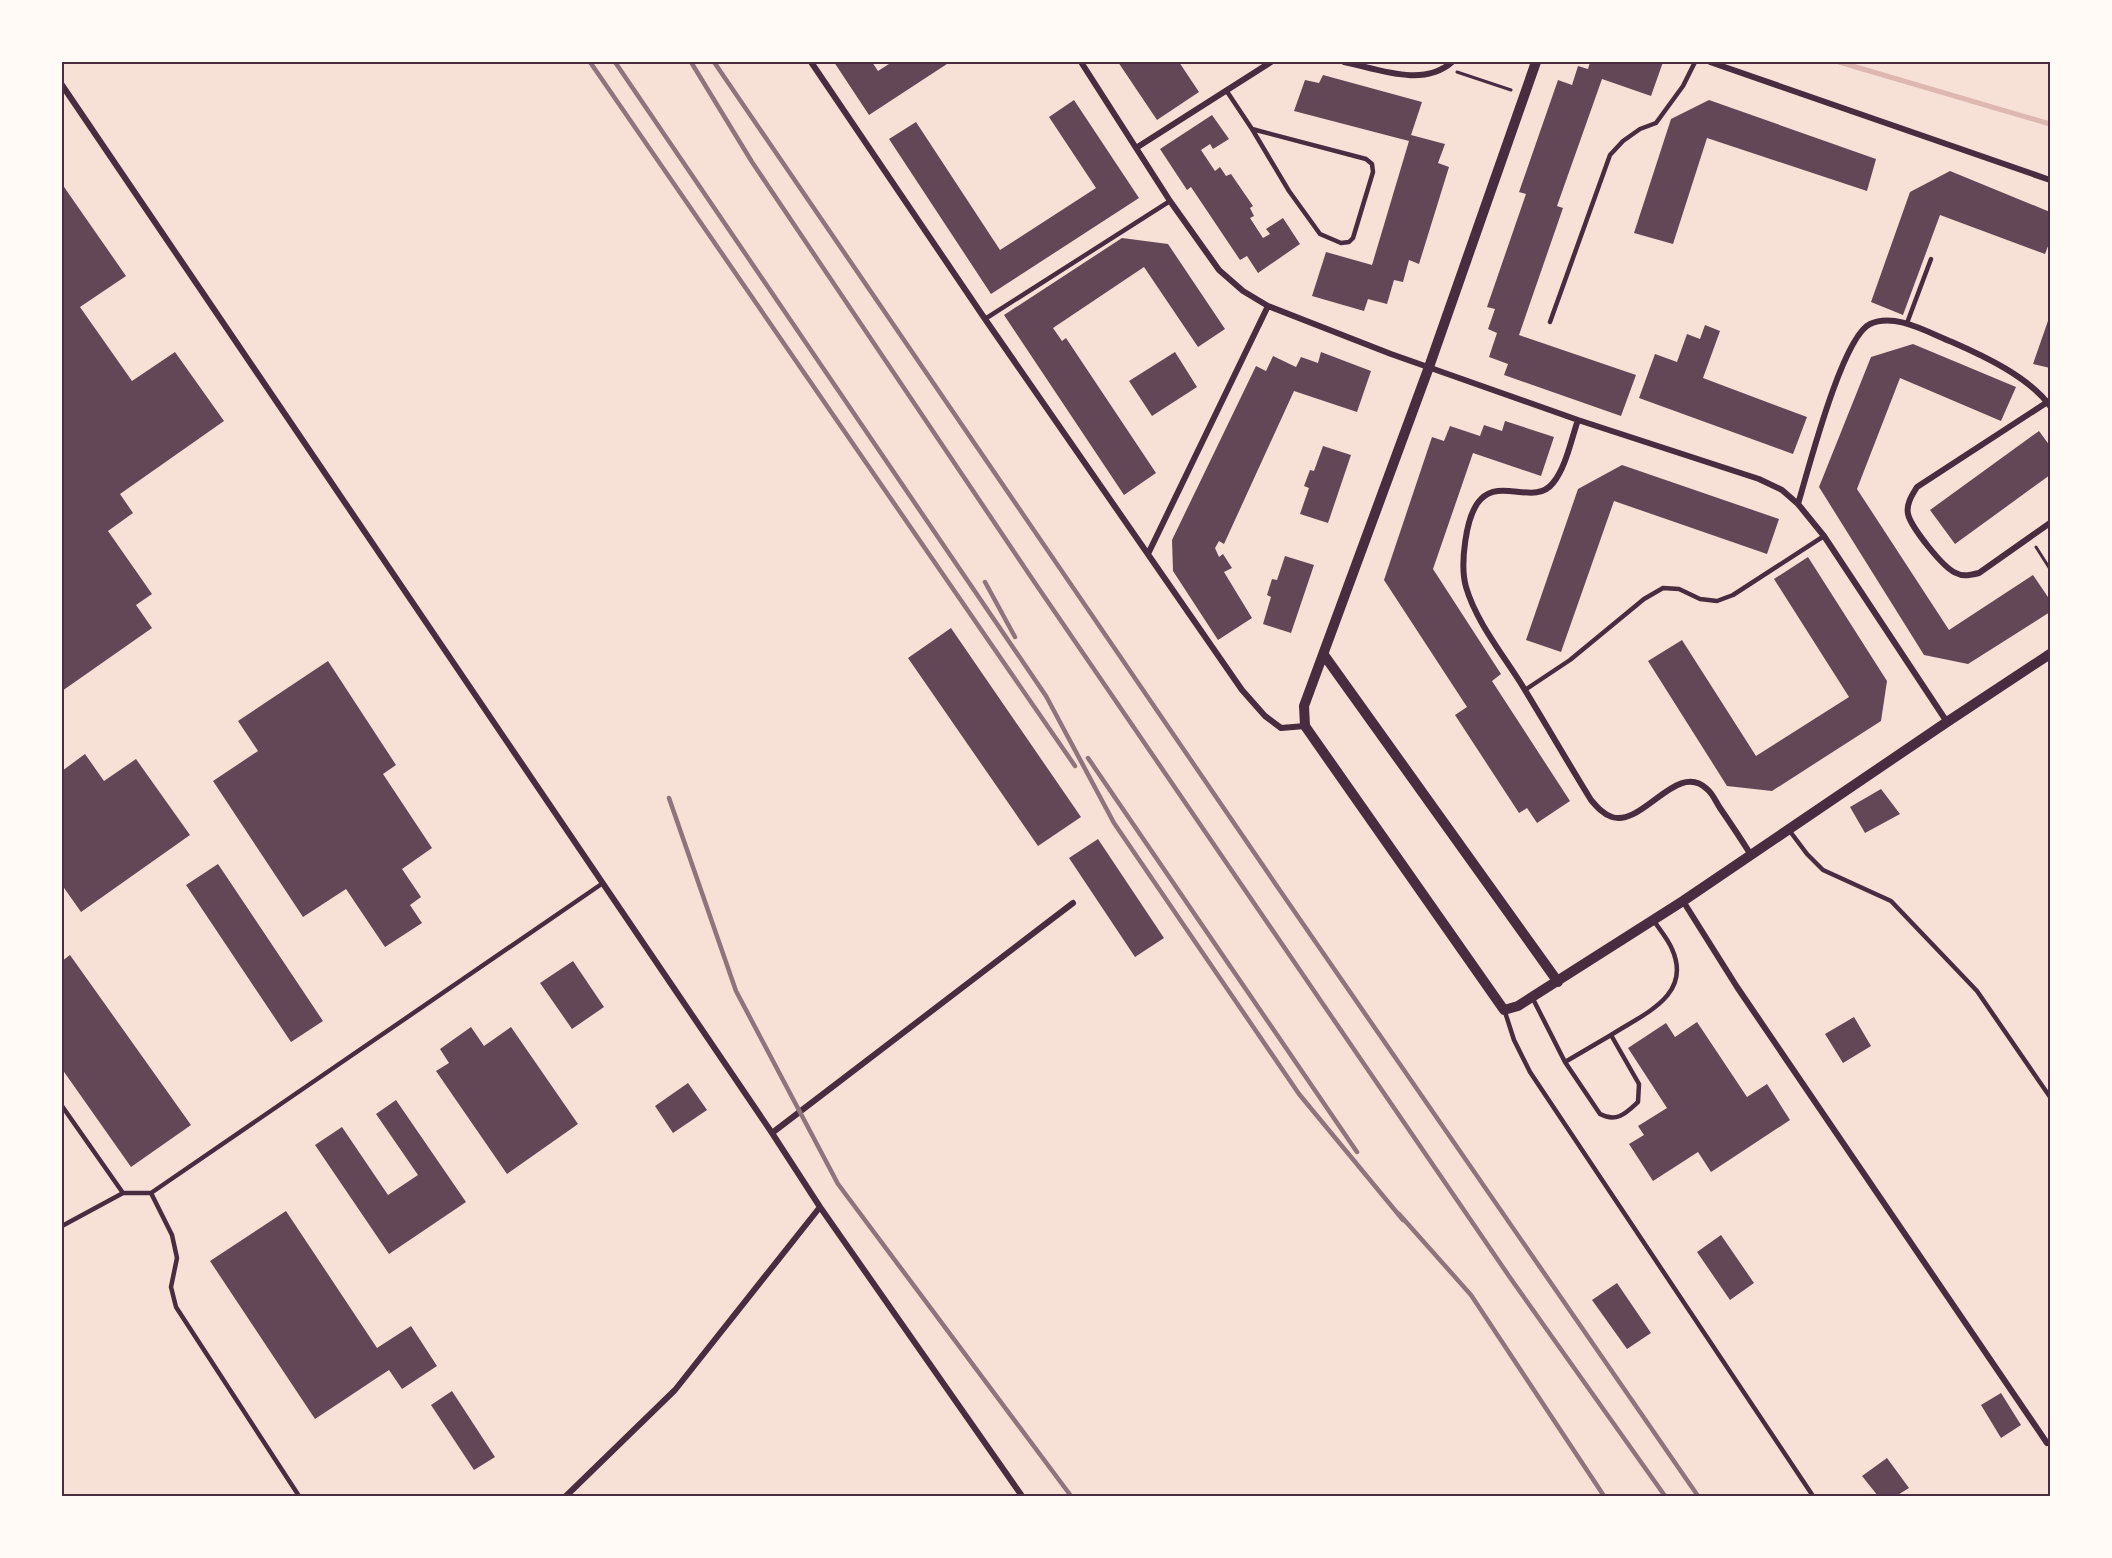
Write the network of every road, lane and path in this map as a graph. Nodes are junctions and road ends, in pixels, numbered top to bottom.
1 (811, 62) edge
2 (1081, 62) edge
3 (1271, 62) edge
4 (1344, 62) edge
5 (1452, 62) edge
6 (1536, 62) edge
7 (1695, 62) edge
8 (1710, 62) edge
9 (1365, 64) edge
10 (1472, 76) dead end
11 (62, 85) edge
12 (1226, 90) junction
13 (1523, 95) junction
14 (1252, 129) junction
15 (1136, 148) junction
16 (2050, 180) edge
17 (1170, 201) junction
18 (1931, 259) dead end
19 (1268, 306) junction
20 (985, 319) junction
21 (1550, 322) dead end
22 (1907, 323) junction
23 (1429, 367) junction
24 (2050, 403) edge
25 (1578, 420) junction
26 (1798, 504) junction
27 (2050, 524) edge
28 (1824, 536) junction
29 (2030, 538) junction
30 (1149, 554) junction
31 (2050, 569) edge
32 (2050, 654) edge
33 (1323, 655) junction
34 (1525, 690) junction
35 (1947, 722) junction
36 (1305, 726) junction
37 (1790, 830) junction
38 (1751, 855) junction
39 (603, 883) junction
40 (1683, 901) junction
41 (1073, 903) dead end
42 (1654, 921) junction
43 (1558, 982) junction
44 (1532, 997) junction
45 (1504, 1010) junction
46 (1611, 1035) junction
47 (1565, 1062) junction
48 (2050, 1097) edge
49 (62, 1106) edge
50 (772, 1133) junction
51 (123, 1193) junction
52 (151, 1193) junction
53 (820, 1207) junction
54 (62, 1226) edge
55 (2047, 1443) dead end
56 (299, 1497) edge
57 (566, 1497) edge
58 (1022, 1497) edge
59 (1814, 1497) edge

1 - 20 street
2 - 15 street
3 - 12 street
4 - 9 street
5 - 9 street
6 - 13 street
7 - 21 lane
8 - 16 street
10 - 13 path
11 - 39 street
12 - 14 lane
12 - 15 street
13 - 23 street
14 - 14 lane
15 - 17 street
17 - 19 street
17 - 20 lane
18 - 22 lane
19 - 23 street
19 - 30 street
20 - 30 street
22 - 24 street
22 - 26 street
23 - 25 street
23 - 33 street
24 - 29 street
25 - 26 street
25 - 34 street
26 - 28 street
27 - 29 street
28 - 34 lane
28 - 35 street
29 - 31 path
30 - 36 street
32 - 35 street
33 - 36 street
33 - 43 street
34 - 38 street
35 - 37 street
36 - 45 street
37 - 38 street
37 - 48 lane
38 - 40 street
39 - 50 street
39 - 52 lane
40 - 42 street
40 - 55 street
41 - 50 street
42 - 43 street
42 - 46 lane
43 - 44 street
44 - 45 street
44 - 47 lane
45 - 59 lane
46 - 47 lane
46 - 47 lane
49 - 51 lane
50 - 53 street
51 - 52 lane
51 - 54 lane
52 - 56 lane
53 - 57 street
53 - 58 street

